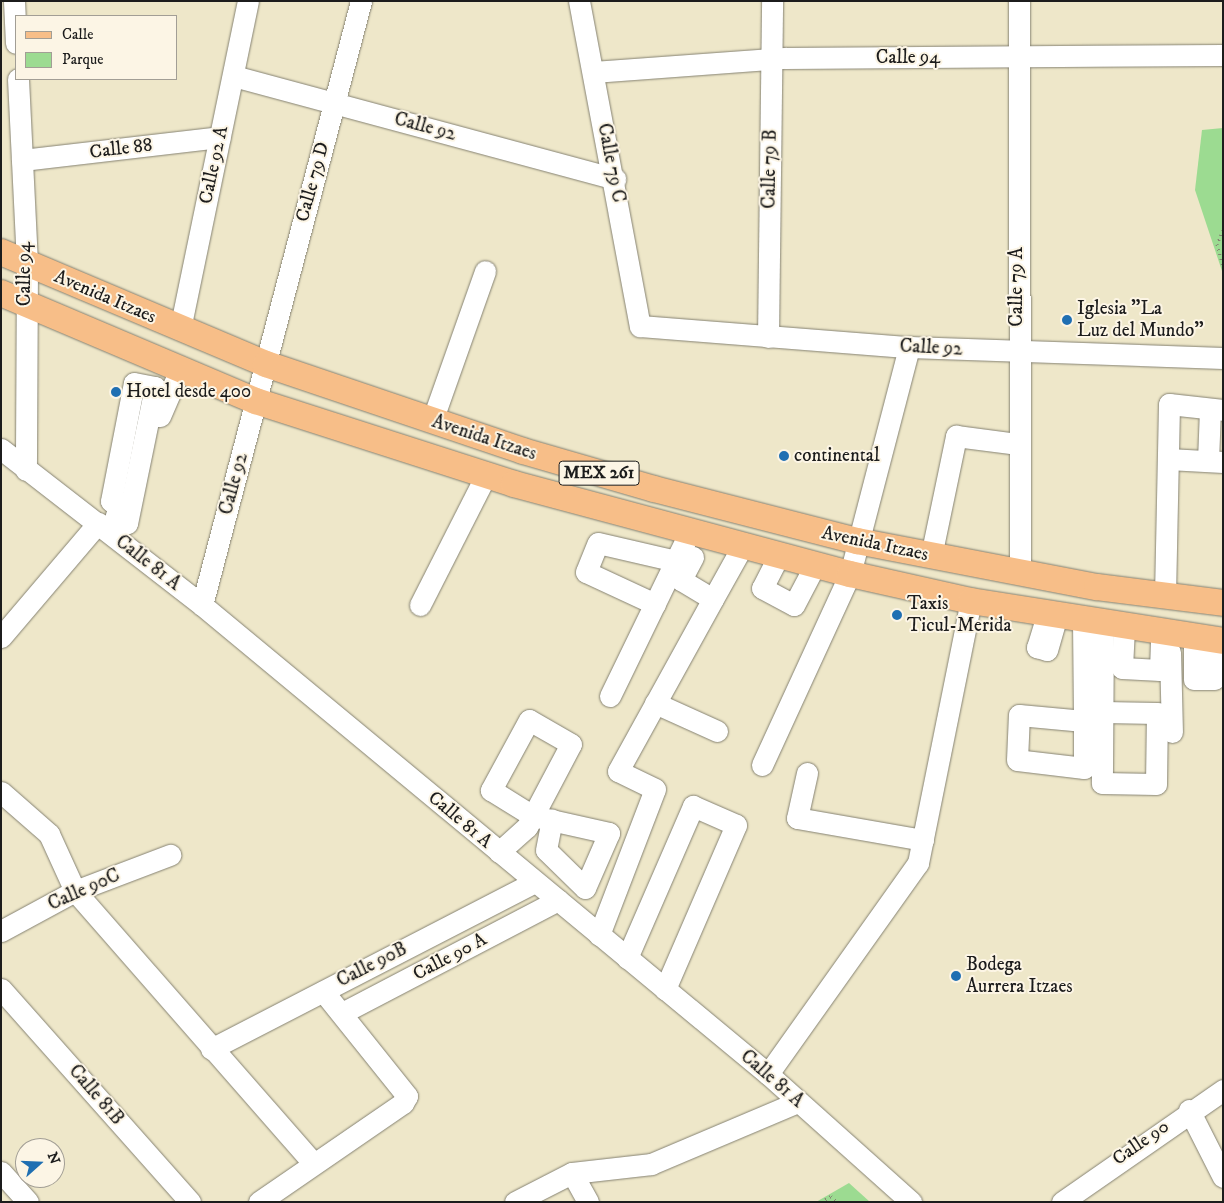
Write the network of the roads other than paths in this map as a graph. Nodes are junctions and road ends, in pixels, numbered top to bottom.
1 (14, 1) edge
2 (248, 1) edge
3 (360, 1) edge
4 (579, 1) edge
5 (772, 1) edge
6 (1019, 1) edge
7 (15, 22) edge
8 (1223, 55) edge
9 (1018, 58) junction
10 (771, 59) junction
11 (593, 72) junction
12 (234, 76) junction
13 (18, 80) edge
14 (334, 102) junction
15 (220, 138) junction
16 (22, 160) junction
17 (615, 179) junction
18 (1, 252) edge
19 (26, 264) junction
20 (485, 271) dead end
21 (1, 293) edge
22 (25, 304) junction
23 (640, 326) joint
24 (180, 329) junction
25 (768, 337) junction
26 (909, 347) junction
27 (1017, 353) junction
28 (1223, 358) edge
29 (266, 364) junction
30 (179, 372) junction
31 (256, 401) junction
32 (156, 407) junction
33 (1217, 409) edge
34 (432, 422) junction
35 (1018, 444) junction
36 (1, 449) edge
37 (523, 451) junction
38 (1168, 459) junction
39 (1216, 462) edge
40 (26, 470) junction
41 (486, 475) junction
42 (514, 484) junction
43 (98, 523) junction
44 (698, 533) junction
45 (857, 542) junction
46 (743, 545) junction
47 (131, 550) junction
48 (779, 555) junction
49 (932, 556) junction
50 (676, 561) junction
51 (815, 565) junction
52 (1020, 573) junction
53 (850, 574) junction
54 (1097, 587) junction
55 (1165, 596) junction
56 (714, 599) junction
57 (971, 601) junction
58 (1223, 603) edge
59 (655, 604) junction
60 (202, 605) junction
61 (420, 605) dead end
62 (1100, 624) junction
63 (1191, 637) edge
64 (1, 638) edge
65 (610, 696) dead end
66 (656, 703) junction
67 (1103, 712) dead end
68 (1084, 722) dead end
69 (717, 731) dead end
70 (1178, 732) dead end
71 (762, 765) dead end
72 (807, 774) dead end
73 (1, 792) edge
74 (542, 818) dead end
75 (923, 840) junction
76 (499, 852) junction
77 (170, 855) dead end
78 (534, 882) junction
79 (75, 891) junction
80 (558, 900) junction
81 (1, 931) edge
82 (599, 935) junction
83 (627, 958) junction
84 (1, 988) edge
85 (665, 989) junction
86 (323, 991) junction
87 (342, 1013) junction
88 (211, 1048) junction
89 (768, 1074) junction
90 (1223, 1090) edge
91 (798, 1102) junction
92 (1189, 1110) junction
93 (313, 1163) junction
94 (1, 1172) edge
95 (572, 1173) junction
96 (1223, 1177) edge
97 (28, 1202) edge
98 (190, 1202) edge
99 (260, 1202) edge
100 (515, 1202) edge
101 (588, 1202) edge
102 (911, 1202) edge
103 (1062, 1202) edge

1 - 7 street
2 - 12 street, Calle 92 A
3 - 14 street, Calle 79 D
4 - 11 street, Calle 79 C
5 - 10 street, Calle 79 B
6 - 9 street, Calle 79 A
8 - 9 street, Calle 94
9 - 10 street, Calle 94
9 - 27 street, Calle 79 A
10 - 11 street, Calle 94
10 - 25 street, Calle 79 B
11 - 17 street, Calle 79 C
12 - 14 street, Calle 92
12 - 15 street, Calle 92 A
13 - 16 street, Calle 94
14 - 17 street, Calle 92
14 - 29 street, Calle 79 D
15 - 16 street, Calle 88
15 - 24 street, Calle 92 A
16 - 19 street, Calle 94
17 - 23 street, Calle 79 C
18 - 19 main road, Avenida Itzaes / MEX 261
19 - 22 street, Calle 94
19 - 24 main road, Avenida Itzaes / MEX 261
20 - 34 street
21 - 22 main road, Avenida Itzaes / MEX 261
22 - 30 main road, Avenida Itzaes / MEX 261
22 - 40 street, Calle 94
23 - 25 street, Calle 92
24 - 29 main road, Avenida Itzaes / MEX 261
25 - 26 street, Calle 92
26 - 27 street, Calle 92
26 - 45 street
27 - 28 street, Calle 92
27 - 35 street, Calle 79 A
29 - 31 street, Calle 92
29 - 34 main road, Avenida Itzaes / MEX 261
30 - 31 main road, Avenida Itzaes / MEX 261
30 - 32 street
31 - 41 main road, Avenida Itzaes / MEX 261
31 - 60 street, Calle 92
32 - 32 street
32 - 47 street
33 - 38 street
33 - 39 street
34 - 37 main road, Avenida Itzaes / MEX 261
35 - 49 street
35 - 52 street, Calle 79 A
36 - 40 street, Calle 81 A
37 - 42 main road
37 - 45 main road, Avenida Itzaes / MEX 261
38 - 39 street
38 - 55 street
40 - 43 street, Calle 81 A
41 - 42 main road, Avenida Itzaes / MEX 261
41 - 61 street
42 - 44 main road, Avenida Itzaes / MEX 261
43 - 47 street, Calle 81 A
43 - 64 street
44 - 46 main road, Avenida Itzaes / MEX 261
44 - 50 street
44 - 56 street
45 - 49 main road, Avenida Itzaes / MEX 261
45 - 53 street
46 - 48 main road, Avenida Itzaes / MEX 261
46 - 56 street
47 - 60 street, Calle 81 A
48 - 51 main road, Avenida Itzaes / MEX 261
48 - 51 street
49 - 52 main road, Avenida Itzaes / MEX 261
50 - 59 street
50 - 59 street
51 - 53 main road, Avenida Itzaes / MEX 261
52 - 54 main road, Avenida Itzaes / MEX 261
53 - 57 main road, Avenida Itzaes / MEX 261
53 - 71 street
54 - 55 main road, Avenida Itzaes / MEX 261
54 - 62 main road
55 - 58 main road, Avenida Itzaes / MEX 261
56 - 66 street
57 - 62 main road, Avenida Itzaes / MEX 261
57 - 75 street
59 - 65 street
60 - 76 street, Calle 81 A
62 - 63 main road, Avenida Itzaes / MEX 261
62 - 63 street
62 - 67 street
62 - 68 street
63 - 70 street
66 - 69 street
66 - 82 street
72 - 75 street
73 - 79 street
74 - 76 street
75 - 89 street
76 - 78 street, Calle 81 A
77 - 79 street, Calle 90C
78 - 80 street, Calle 81 A
78 - 86 street, Calle 90B
79 - 81 street, Calle 90C
79 - 88 street
80 - 82 street, Calle 81 A
80 - 87 street, Calle 90 A
82 - 83 street, Calle 81 A
83 - 85 street, Calle 81 A
83 - 85 street
84 - 98 street, Calle 81B
85 - 89 street, Calle 81 A
86 - 87 street
86 - 88 street, Calle 90B
87 - 93 street
88 - 93 street
89 - 91 street, Calle 81 A
90 - 92 street, Calle 90
91 - 95 street
91 - 102 street, Calle 81 A
92 - 96 street
92 - 103 street, Calle 90
93 - 99 street
94 - 97 street
95 - 100 street
95 - 101 street

